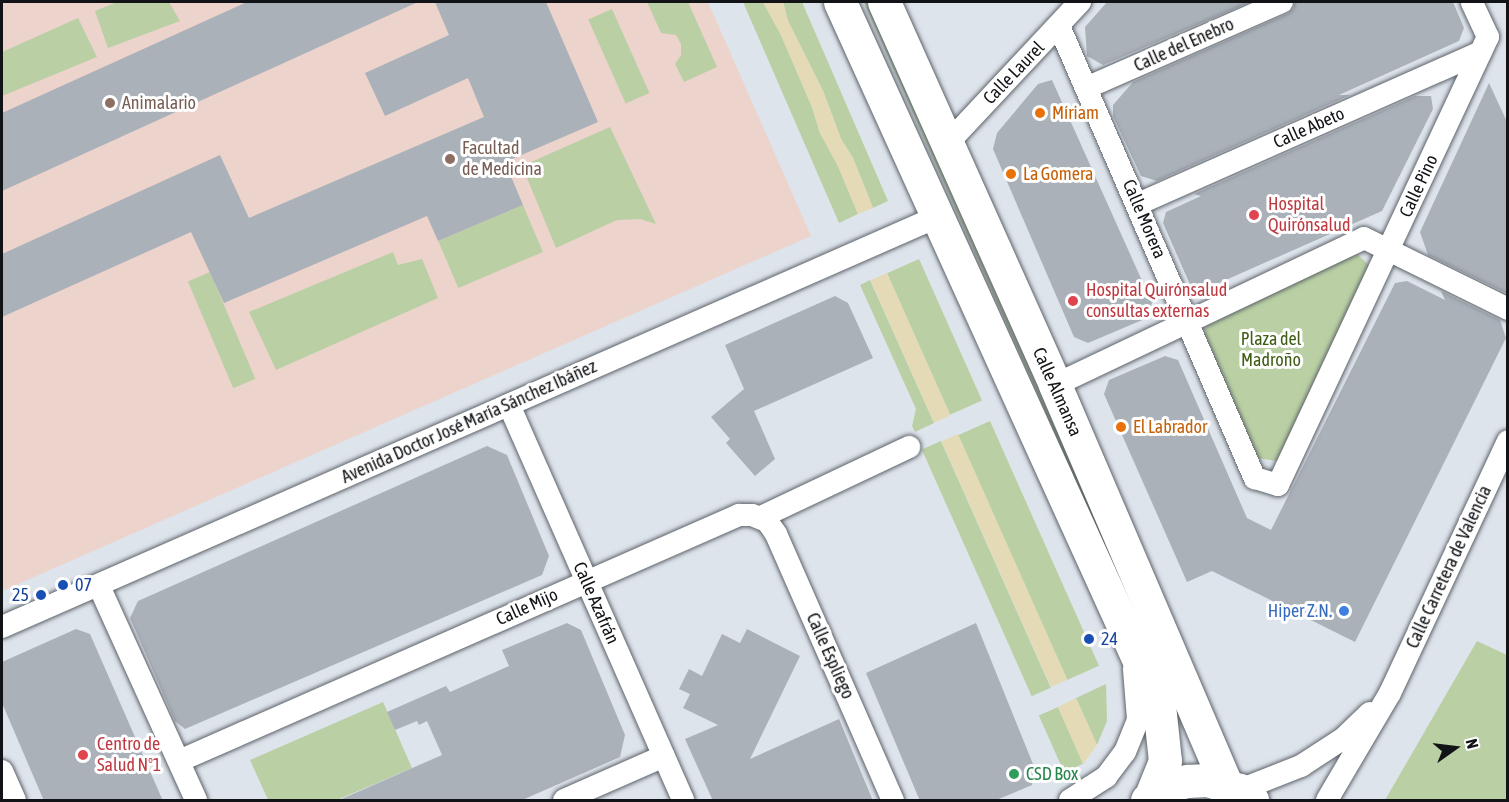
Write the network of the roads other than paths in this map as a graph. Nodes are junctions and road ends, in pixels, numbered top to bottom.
1 (840, 2) edge
2 (884, 2) edge
3 (1080, 2) edge
4 (1282, 2) edge
5 (1472, 2) edge
6 (1059, 26) junction
7 (1481, 52) junction
8 (1086, 88) junction
9 (947, 144) junction
10 (1138, 204) junction
11 (937, 217) junction
12 (1389, 251) junction
13 (1508, 309) edge
14 (1188, 321) junction
15 (1054, 385) junction
16 (509, 405) junction
17 (1508, 441) edge
18 (909, 447) dead end
19 (761, 517) junction
20 (587, 581) junction
21 (99, 586) junction
22 (2, 627) edge
23 (1125, 630) junction
24 (1390, 693) junction
25 (664, 756) junction
26 (179, 761) junction
27 (2, 771) edge
28 (1240, 791) edge
29 (1149, 799) edge
30 (15, 801) edge
31 (196, 801) edge
32 (564, 801) edge
33 (683, 801) edge
34 (893, 801) edge
35 (1070, 801) edge
36 (1327, 801) edge

1 - 11 main road, Calle Almansa
2 - 9 main road, Calle Almansa
3 - 6 street, Calle Laurel
4 - 8 street, Calle del Enebro
5 - 7 street, Calle Pino
6 - 8 street, Calle Morera
6 - 9 street, Calle Laurel
7 - 10 street, Calle Abeto
7 - 12 street, Calle Pino
8 - 10 street, Calle Morera
9 - 15 main road, Calle Almansa
10 - 14 street, Calle Morera
11 - 16 street, Avenida Doctor José María Sánchez Ibáñez
11 - 23 main road, Calle Almansa
12 - 13 street
12 - 14 street
12 - 14 street, Calle Morera
14 - 15 street
15 - 28 main road, Calle Almansa
16 - 20 street, Calle Azafrán
16 - 21 street, Avenida Doctor José María Sánchez Ibáñez
17 - 24 street, Calle Carretera de Valencia
18 - 19 street, Calle Mijo
19 - 20 street, Calle Mijo
19 - 34 street, Calle Espliego
20 - 25 street, Calle Azafrán
20 - 26 street, Calle Mijo
21 - 22 street, Avenida Doctor José María Sánchez Ibáñez
21 - 26 street
23 - 29 main road, Calle Almansa
23 - 35 street, Calle Almansa
24 - 28 street, Calle Carretera de Valencia
24 - 36 street, Calle Carretera de Valencia
25 - 32 street
25 - 33 street, Calle Azafrán
26 - 31 street
27 - 30 street
28 - 29 main road

